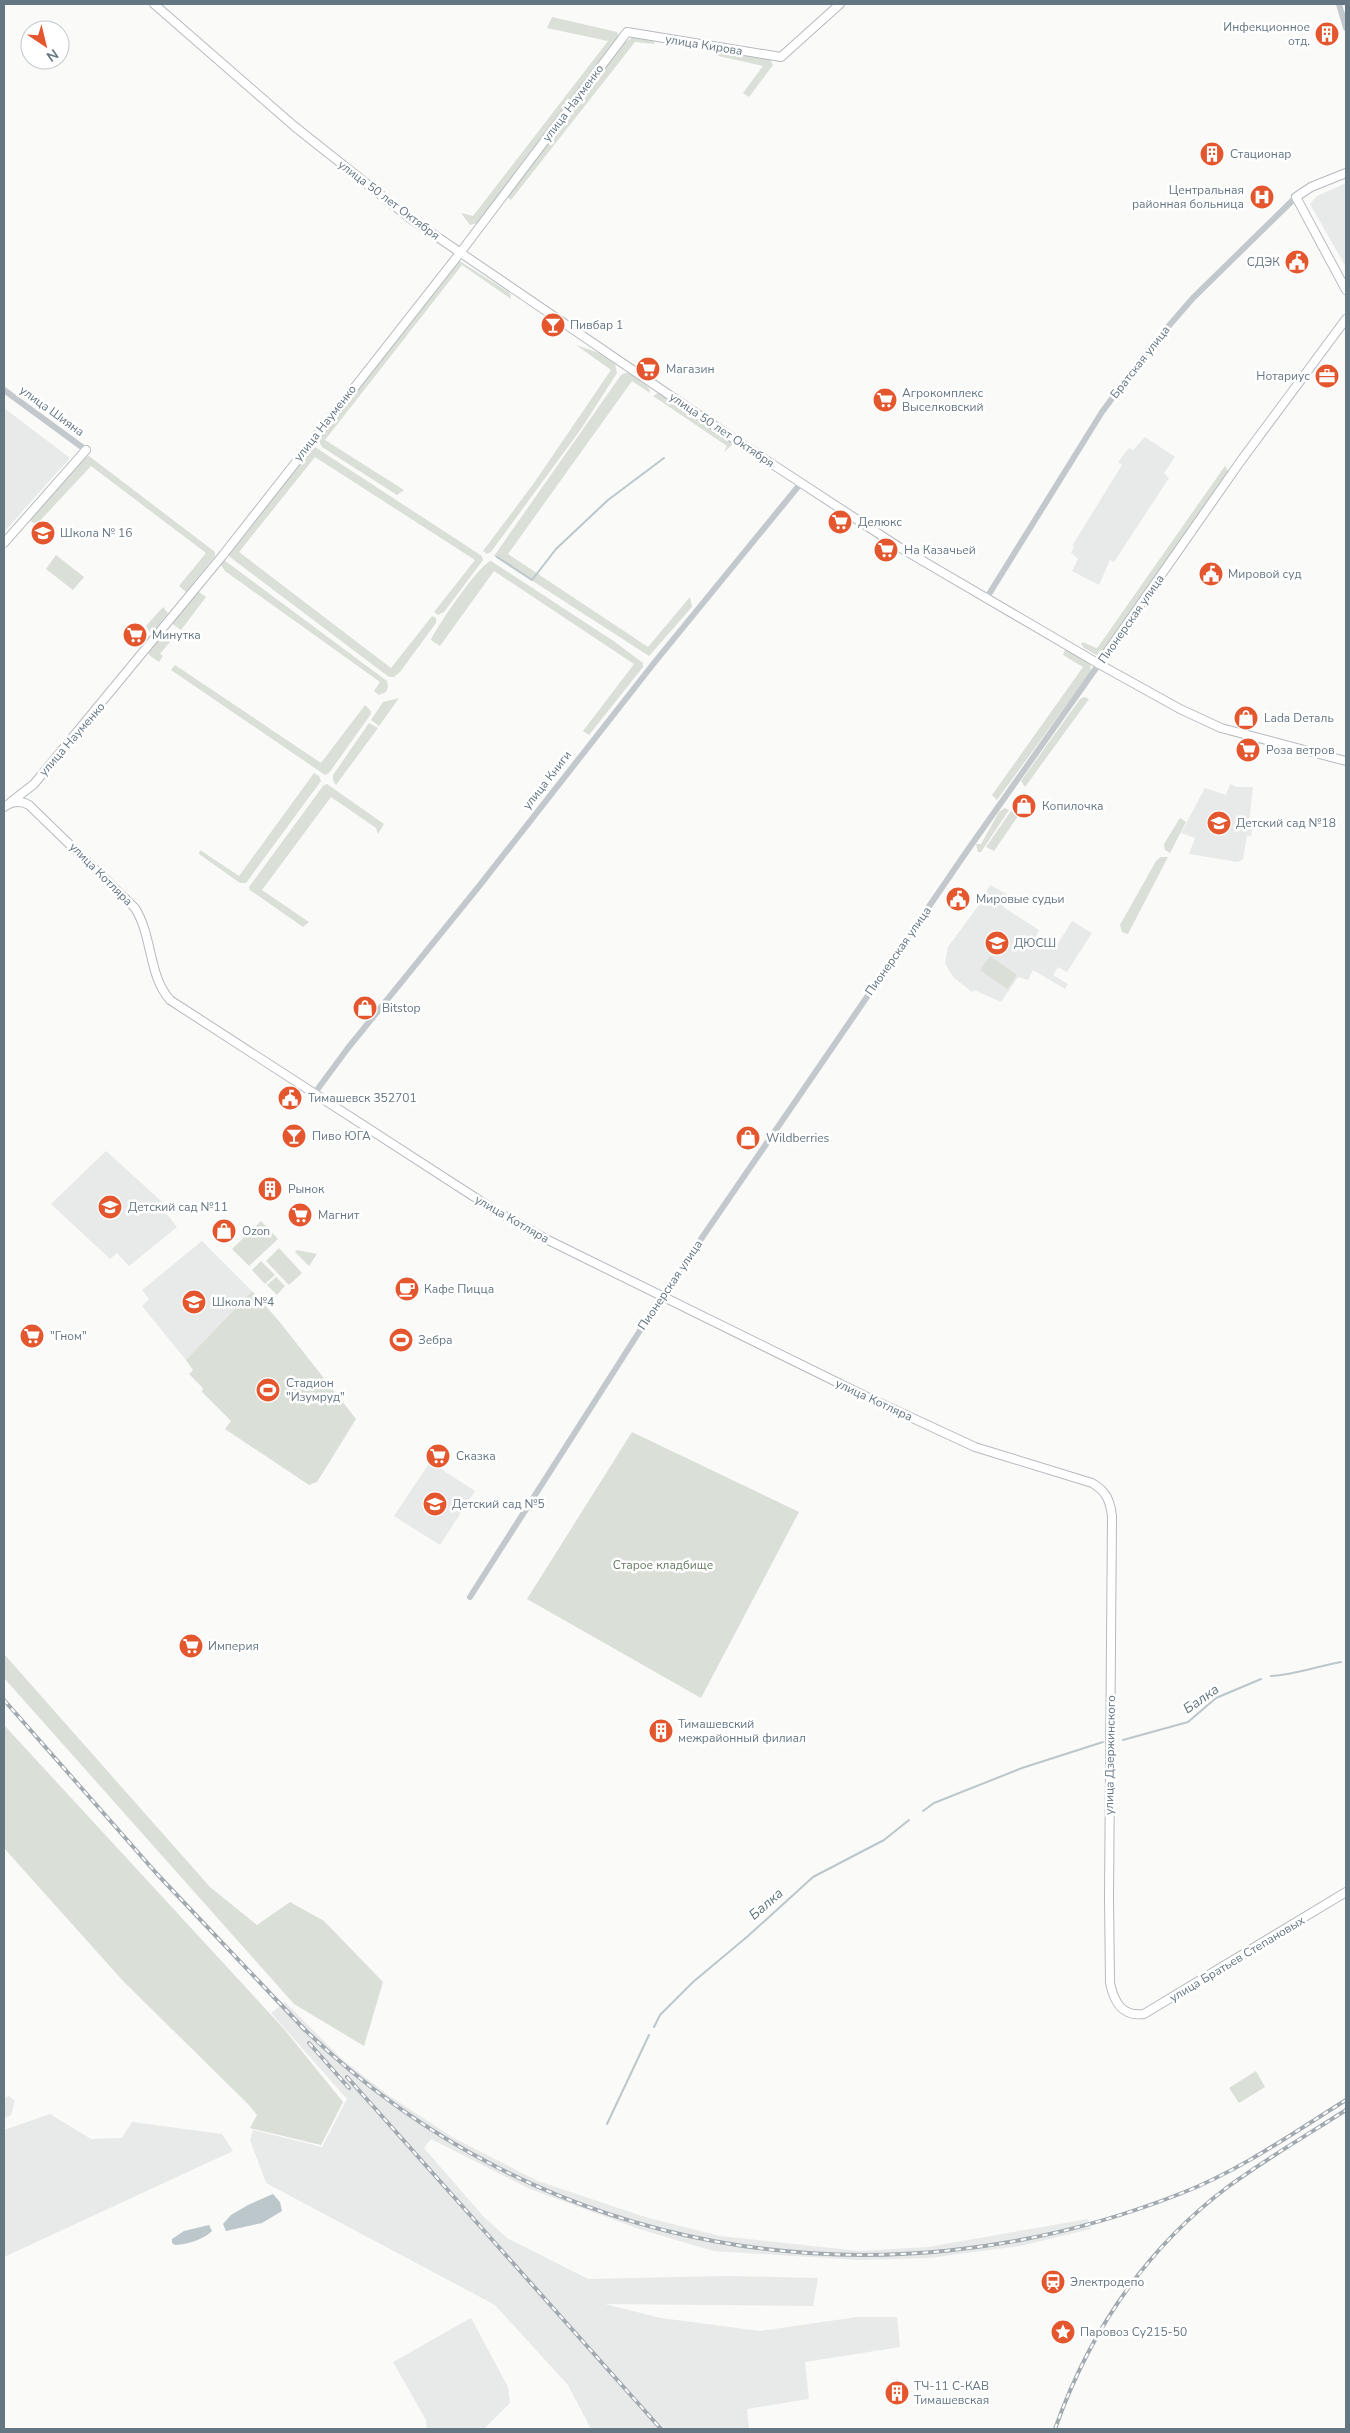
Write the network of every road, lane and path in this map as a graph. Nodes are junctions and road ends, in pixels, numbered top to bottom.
1 (154, 4) edge
2 (840, 4) edge
3 (1339, 4) edge
4 (1346, 28) edge
5 (627, 32) joint
6 (1346, 174) edge
7 (1296, 198) junction
8 (460, 253) junction
9 (1346, 290) edge
10 (1346, 318) edge
11 (4, 390) edge
12 (86, 450) joint
13 (801, 483) junction
14 (4, 544) edge
15 (986, 599) junction
16 (1099, 664) junction
17 (1346, 761) edge
18 (26, 803) joint
19 (7, 805) edge
20 (314, 1094) junction
21 (662, 1296) junction
22 (1107, 1495) joint
23 (470, 1597) dead end
24 (1346, 1892) edge
25 (1124, 2011) joint

1 - 8 main road, улица 50 лет Октября
2 - 5 main road, улица Кирова
3 - 4 street
5 - 8 main road, улица Науменко
6 - 7 main road, Братская улица
7 - 9 main road
7 - 15 street, Братская улица
8 - 13 main road, улица 50 лет Октября
8 - 19 main road, улица Науменко
10 - 16 main road, Пионерская улица
11 - 12 street, улица Шияна
12 - 14 main road
13 - 15 main road, улица 50 лет Октября
13 - 20 street, улица Книги
15 - 16 main road, улица 50 лет Октября
16 - 17 main road, улица 50 лет Октября
16 - 21 street, Пионерская улица
18 - 19 main road, улица Науменко
18 - 20 main road, улица Котляра
20 - 21 main road, улица Котляра
21 - 22 main road, улица Котляра
21 - 23 street, Пионерская улица
22 - 25 main road, улица Дзержинского
24 - 25 main road, улица Братьев Степановых

